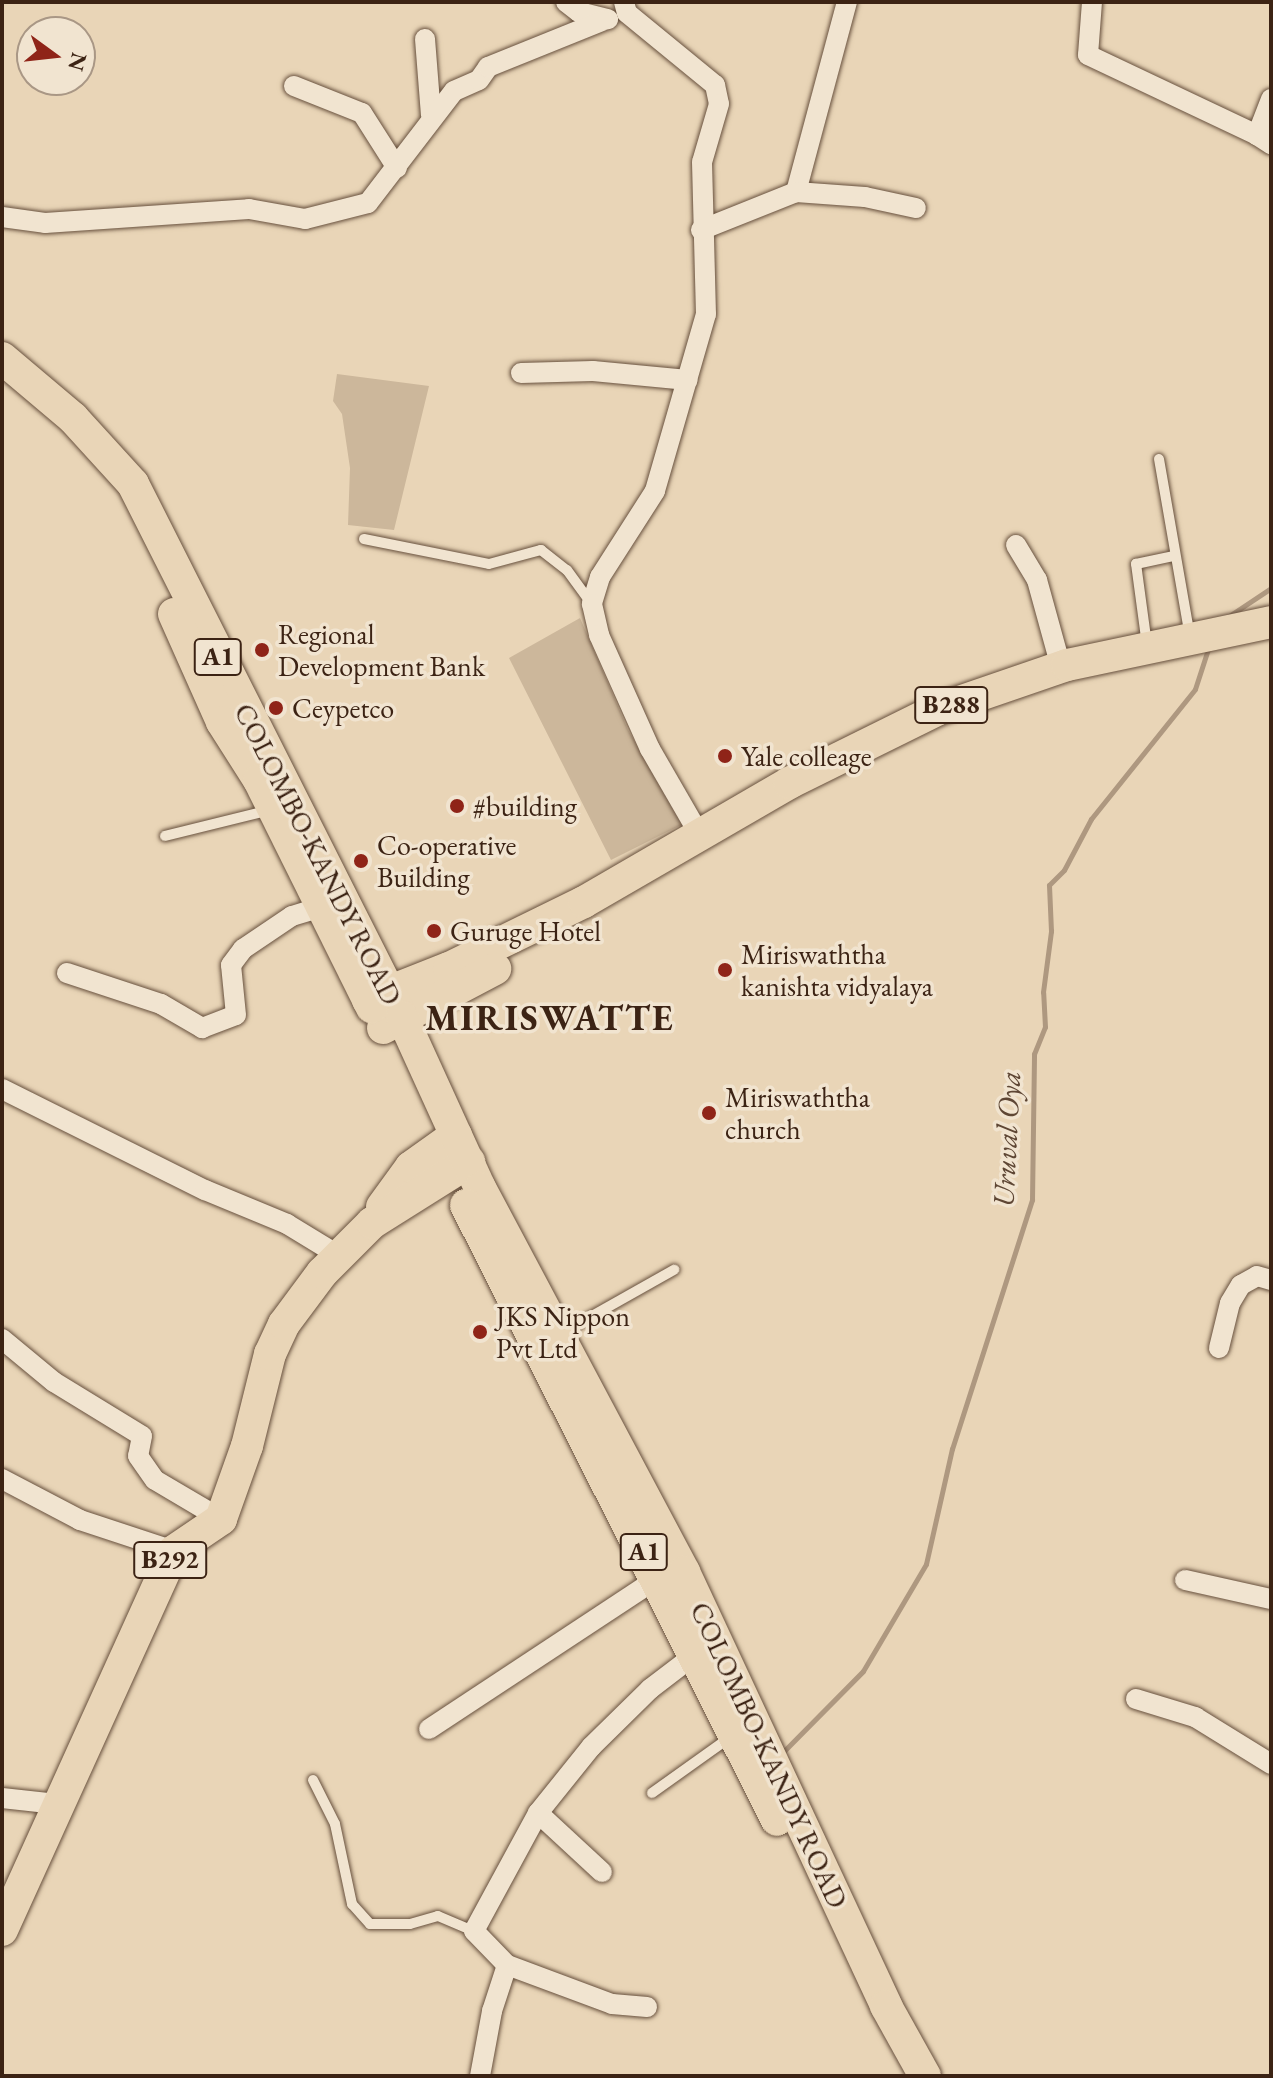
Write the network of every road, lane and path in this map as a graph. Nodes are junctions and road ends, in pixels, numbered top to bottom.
1 (566, 2) edge
2 (847, 2) edge
3 (1092, 2) edge
4 (626, 8) edge
5 (602, 21) junction
6 (425, 39) dead end
7 (294, 86) dead end
8 (1271, 99) edge
9 (431, 115) junction
10 (1264, 139) edge
11 (397, 168) junction
12 (796, 192) junction
13 (916, 208) dead end
14 (2, 217) edge
15 (701, 230) junction
16 (2, 358) edge
17 (521, 373) dead end
18 (688, 380) junction
19 (2, 385) edge
20 (1159, 459) dead end
21 (364, 539) dead end
22 (1016, 545) dead end
23 (1174, 556) junction
24 (592, 604) junction
25 (1271, 622) edge
26 (1191, 637) junction
27 (1147, 646) junction
28 (1061, 667) junction
29 (233, 716) junction
30 (272, 810) junction
31 (699, 834) junction
32 (165, 836) dead end
33 (318, 908) junction
34 (67, 973) dead end
35 (385, 1009) junction
36 (2, 1089) edge
37 (454, 1153) junction
38 (338, 1255) junction
39 (674, 1270) dead end
40 (1271, 1280) edge
41 (560, 1334) junction
42 (2, 1339) edge
43 (1219, 1348) dead end
44 (2, 1479) edge
45 (221, 1519) junction
46 (174, 1551) junction
47 (658, 1578) junction
48 (1185, 1580) dead end
49 (1271, 1599) edge
50 (706, 1645) junction
51 (1136, 1699) dead end
52 (429, 1729) dead end
53 (731, 1737) junction
54 (1271, 1764) edge
55 (313, 1780) dead end
56 (652, 1793) dead end
57 (2, 1798) edge
58 (57, 1804) junction
59 (538, 1813) junction
60 (602, 1872) dead end
61 (2, 1930) edge
62 (474, 1931) junction
63 (507, 1965) junction
64 (647, 2007) dead end
65 (480, 2076) edge
66 (904, 2076) edge
67 (925, 2076) edge

1 - 5 street
2 - 12 street
3 - 10 street
4 - 5 street
4 - 15 street
5 - 9 street
6 - 9 street
7 - 11 street
8 - 10 street
9 - 11 street
11 - 14 street
12 - 13 street
12 - 15 street
15 - 18 street
16 - 29 main road, COLOMBO-KANDY ROAD / A1
17 - 18 street
18 - 24 street
19 - 29 main road, COLOMBO-KANDY ROAD / A1
20 - 23 lane
21 - 24 lane
22 - 28 street
23 - 26 lane
23 - 27 lane
24 - 31 street
25 - 26 main road, B288
26 - 27 main road, B288
27 - 28 main road, B288
28 - 31 main road, B288
29 - 30 main road, COLOMBO-KANDY ROAD / A1
29 - 35 main road, COLOMBO-KANDY ROAD / A1
30 - 32 lane
30 - 33 main road, COLOMBO-KANDY ROAD / A1
31 - 35 main road, B288
33 - 34 street
33 - 35 main road, COLOMBO-KANDY ROAD / A1
35 - 37 main road, COLOMBO-KANDY ROAD / A1
36 - 38 street
37 - 38 main road, B292
37 - 41 main road, COLOMBO-KANDY ROAD / A1
37 - 47 main road, COLOMBO-KANDY ROAD / A1
38 - 45 main road, B292
39 - 41 lane
40 - 43 street
41 - 50 main road, COLOMBO-KANDY ROAD / A1
42 - 45 street
44 - 46 street
45 - 46 main road, B292
46 - 58 main road, B292
47 - 50 main road, COLOMBO-KANDY ROAD / A1
47 - 52 street
48 - 49 street
50 - 53 main road, COLOMBO-KANDY ROAD / A1
50 - 59 street
50 - 67 main road, COLOMBO-KANDY ROAD / A1
51 - 54 street
53 - 56 lane
53 - 66 main road, COLOMBO-KANDY ROAD / A1
55 - 62 lane
57 - 58 street
58 - 61 main road, B292
59 - 60 street
59 - 62 street
62 - 63 street
63 - 64 street
63 - 65 street

